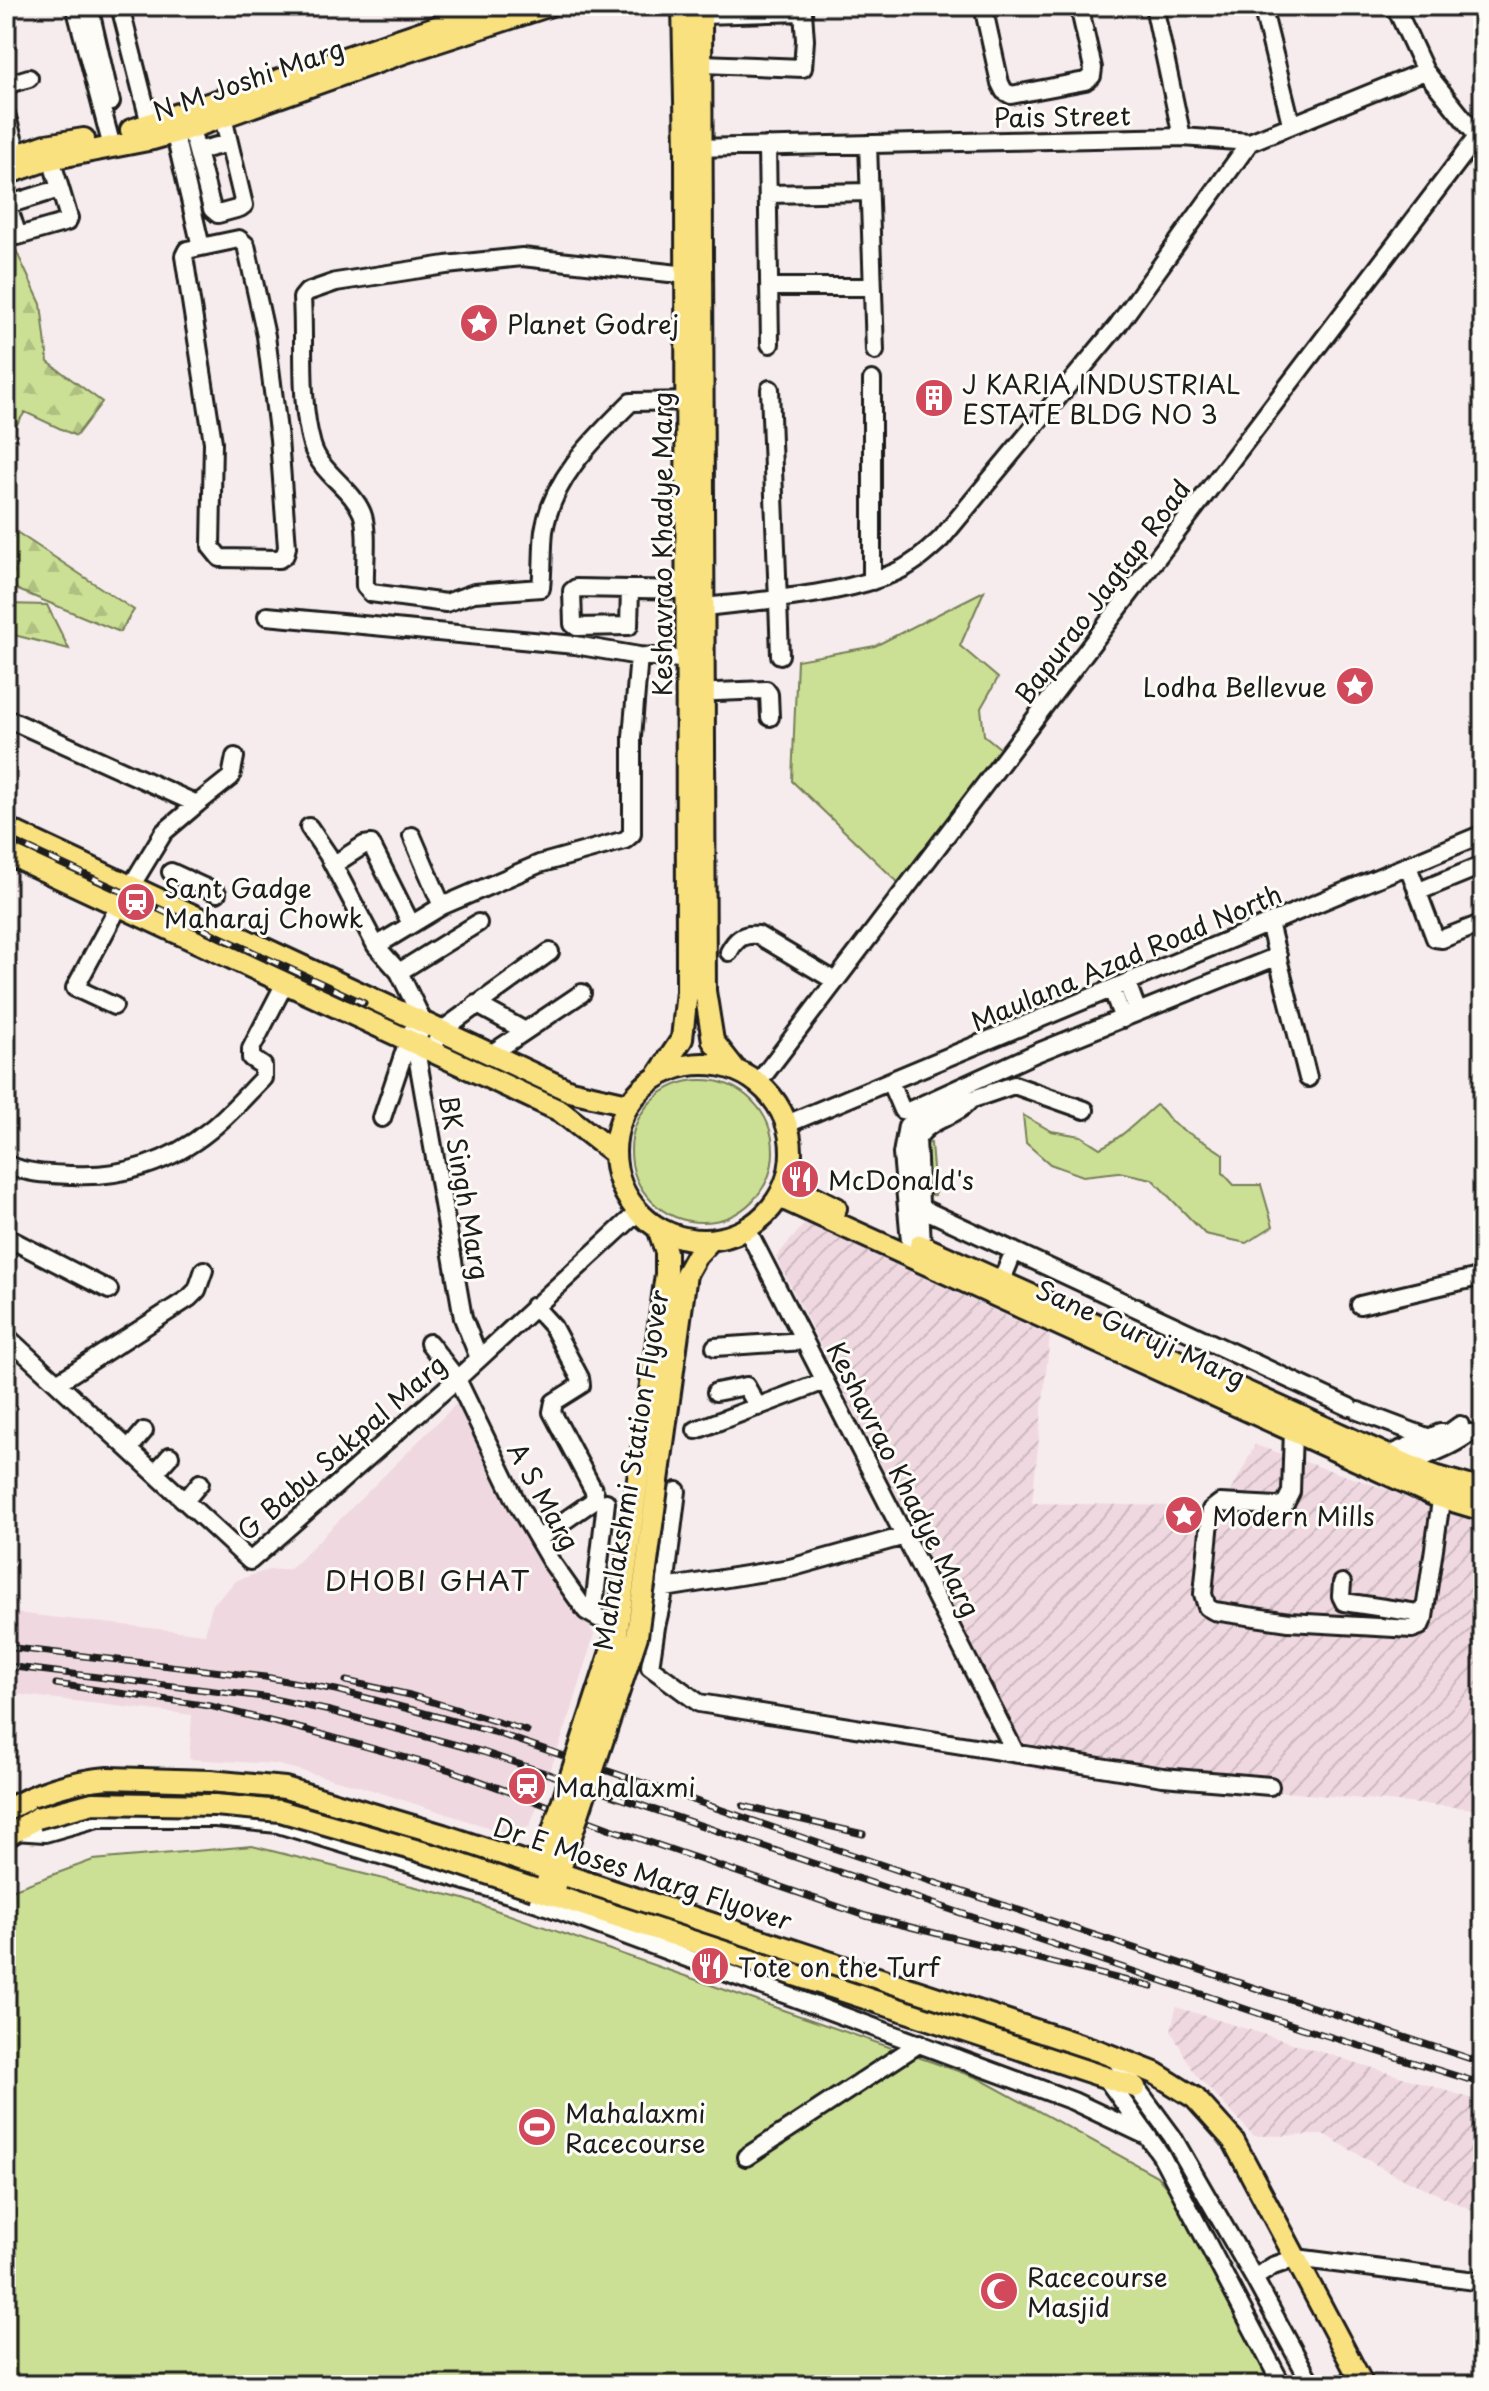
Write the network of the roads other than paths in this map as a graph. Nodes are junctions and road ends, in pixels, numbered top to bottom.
1 (75, 6) edge
2 (89, 6) edge
3 (120, 6) edge
4 (498, 6) edge
5 (548, 6) edge
6 (683, 6) edge
7 (983, 6) edge
8 (1079, 6) edge
9 (1154, 6) edge
10 (1262, 6) edge
11 (1395, 6) edge
12 (702, 10) edge
13 (518, 11) edge
14 (460, 27) junction
15 (703, 64) junction
16 (1425, 71) junction
17 (29, 78) dead end
18 (6, 85) edge
19 (228, 110) junction
20 (6, 114) edge
21 (181, 123) junction
22 (1291, 123) junction
23 (152, 132) junction
24 (1481, 136) edge
25 (1182, 137) junction
26 (116, 140) junction
27 (1250, 142) junction
28 (229, 143) junction
29 (868, 144) junction
30 (767, 146) junction
31 (694, 148) junction
32 (197, 151) junction
33 (48, 152) junction
34 (13, 164) edge
35 (59, 189) junction
36 (869, 192) junction
37 (768, 194) junction
38 (7, 202) edge
39 (201, 247) junction
40 (694, 275) junction
41 (769, 287) junction
42 (872, 287) junction
43 (770, 344) dead end
44 (875, 351) dead end
45 (872, 380) dead end
46 (770, 389) dead end
47 (695, 401) junction
48 (872, 581) junction
49 (630, 589) dead end
50 (777, 599) junction
51 (692, 602) junction
52 (267, 616) dead end
53 (780, 655) dead end
54 (639, 656) junction
55 (695, 660) junction
56 (695, 693) junction
57 (770, 717) dead end
58 (6, 718) edge
59 (235, 757) dead end
60 (197, 804) junction
61 (309, 827) dead end
62 (6, 828) edge
63 (1483, 834) edge
64 (412, 836) dead end
65 (6, 853) edge
66 (333, 865) junction
67 (1483, 865) edge
68 (1408, 866) junction
69 (171, 872) dead end
70 (131, 887) junction
71 (1417, 892) junction
72 (119, 906) junction
73 (442, 906) junction
74 (196, 917) junction
75 (478, 923) dead end
76 (1269, 923) junction
77 (1483, 923) edge
78 (411, 924) junction
79 (376, 946) junction
80 (550, 952) dead end
81 (729, 952) dead end
82 (1278, 956) junction
83 (399, 972) junction
84 (835, 981) junction
85 (285, 983) junction
86 (1120, 986) junction
87 (582, 993) dead end
88 (476, 1004) junction
89 (114, 1006) dead end
90 (1131, 1016) junction
91 (1042, 1018) junction
92 (427, 1025) junction
93 (1025, 1025) junction
94 (525, 1031) junction
95 (418, 1045) junction
96 (1053, 1047) junction
97 (482, 1050) junction
98 (1036, 1053) junction
99 (463, 1066) junction
100 (735, 1069) junction
101 (530, 1073) junction
102 (658, 1075) junction
103 (1308, 1078) dead end
104 (890, 1082) junction
105 (758, 1083) junction
106 (521, 1093) junction
107 (970, 1100) junction
108 (628, 1104) junction
109 (1085, 1110) dead end
110 (382, 1118) dead end
111 (787, 1124) junction
112 (614, 1153) junction
113 (6, 1164) edge
114 (782, 1190) junction
115 (919, 1207) junction
116 (638, 1212) junction
117 (658, 1228) junction
118 (747, 1229) junction
119 (6, 1237) edge
120 (710, 1241) junction
121 (916, 1244) junction
122 (1014, 1251) junction
123 (204, 1270) dead end
124 (676, 1274) junction
125 (1483, 1276) edge
126 (1006, 1289) junction
127 (109, 1290) dead end
128 (1360, 1305) dead end
129 (534, 1306) junction
130 (6, 1336) edge
131 (804, 1341) junction
132 (429, 1343) dead end
133 (715, 1347) dead end
134 (479, 1358) junction
135 (1259, 1366) junction
136 (457, 1379) junction
137 (825, 1381) junction
138 (57, 1383) junction
139 (716, 1392) dead end
140 (1246, 1400) junction
141 (758, 1407) junction
142 (696, 1430) dead end
143 (1293, 1430) junction
144 (144, 1431) dead end
145 (1427, 1437) junction
146 (129, 1449) junction
147 (1388, 1455) junction
148 (170, 1456) dead end
149 (1408, 1464) junction
150 (155, 1473) junction
151 (200, 1483) dead end
152 (1443, 1488) junction
153 (1483, 1490) edge
154 (677, 1491) dead end
155 (185, 1501) junction
156 (606, 1502) dead end
157 (1483, 1510) edge
158 (905, 1536) junction
159 (538, 1539) junction
160 (1342, 1583) dead end
161 (665, 1588) junction
162 (1424, 1614) junction
163 (593, 1615) junction
164 (656, 1627) junction
165 (1015, 1752) junction
166 (1270, 1786) dead end
167 (6, 1811) edge
168 (10, 1834) edge
169 (550, 1870) junction
170 (543, 1892) junction
171 (920, 2043) junction
172 (1106, 2054) junction
173 (1100, 2076) junction
174 (1135, 2087) junction
175 (1147, 2136) junction
176 (746, 2157) dead end
177 (1296, 2258) junction
178 (1254, 2278) junction
179 (1483, 2282) edge
180 (1282, 2385) edge
181 (1312, 2385) edge
182 (1363, 2385) edge

1 - 26 street
2 - 26 street
3 - 23 street
4 - 14 main road, N M Joshi Marg
5 - 13 main road, N M Joshi Marg
6 - 31 main road, Keshavrao Khadye Marg
7 - 8 street
9 - 25 street
10 - 22 street
11 - 16 street
12 - 15 main road, Keshavrao Khadye Marg
12 - 15 street
13 - 14 main road, N M Joshi Marg
14 - 19 main road, N M Joshi Marg
15 - 31 main road, Keshavrao Khadye Marg
16 - 22 street, Pais Street
16 - 24 street
17 - 18 street
19 - 21 main road, N M Joshi Marg
19 - 28 street
20 - 34 street
21 - 23 main road, N M Joshi Marg
21 - 32 street
21 - 39 street
22 - 27 street, Pais Street
23 - 26 main road, N M Joshi Marg
24 - 84 street, Bapurao Jagtap Road
25 - 27 street, Pais Street
25 - 29 street, Pais Street
26 - 33 main road, N M Joshi Marg
27 - 48 street
28 - 32 street
28 - 32 street
29 - 30 street, Pais Street
29 - 36 street
30 - 31 street, Pais Street
30 - 37 street
31 - 40 main road, Keshavrao Khadye Marg
33 - 34 main road, N M Joshi Marg
33 - 35 street
35 - 38 street
35 - 38 street
36 - 37 street
36 - 42 street
37 - 41 street
39 - 39 street
40 - 47 main road, Keshavrao Khadye Marg
40 - 47 street
41 - 42 street
41 - 43 street
42 - 44 street
45 - 48 street
46 - 50 street
47 - 51 main road, Keshavrao Khadye Marg
48 - 50 street
49 - 51 street
50 - 51 street
50 - 53 street
51 - 55 main road, Keshavrao Khadye Marg
52 - 54 street
54 - 55 street
54 - 73 street
55 - 56 main road, Keshavrao Khadye Marg
56 - 57 street
56 - 100 main road, Keshavrao Khadye Marg
56 - 102 main road, Keshavrao Khadye Marg
58 - 60 street
59 - 60 street
60 - 70 street
61 - 66 street
62 - 70 main road
63 - 68 street, Maulana Azad Road North
64 - 73 street
65 - 72 main road
66 - 78 street
66 - 79 street
67 - 71 street
68 - 71 street
68 - 76 street, Maulana Azad Road North
69 - 74 street
70 - 72 street
70 - 74 main road
71 - 77 street
72 - 85 main road
72 - 89 street
73 - 78 street
74 - 92 main road
75 - 83 street
76 - 82 street
76 - 86 street, Maulana Azad Road North
78 - 79 street
79 - 83 street
80 - 88 street
81 - 84 street
82 - 90 street
82 - 103 street
83 - 92 street
84 - 105 street, Bapurao Jagtap Road
85 - 95 main road
85 - 113 street
86 - 90 street
86 - 91 street, Maulana Azad Road North
87 - 94 street
88 - 92 street
88 - 94 street
90 - 96 street
91 - 93 street, Maulana Azad Road North
91 - 96 street
92 - 95 street
92 - 95 street
92 - 97 main road
93 - 98 street
93 - 104 street, Maulana Azad Road North
94 - 97 street
95 - 99 main road
95 - 110 street
95 - 134 street, BK Singh Marg
96 - 98 street
97 - 99 main road
97 - 101 main road
98 - 104 street
99 - 106 main road
100 - 102 main road
100 - 105 main road
101 - 106 main road
101 - 108 main road
102 - 108 main road
104 - 111 street, Maulana Azad Road North
105 - 111 main road
106 - 112 main road
107 - 109 street
107 - 115 street
107 - 121 street
108 - 112 main road
111 - 114 main road
112 - 116 main road
114 - 118 main road
114 - 121 main road, Sane Guruji Marg
114 - 126 main road, Sane Guruji Marg
115 - 121 street
115 - 122 street
116 - 117 main road
116 - 129 street, G Babu Sakpal Marg
117 - 120 main road
117 - 124 main road, Mahalakshmi Station Flyover
118 - 120 main road
118 - 131 street, Keshavrao Khadye Marg
119 - 127 street
120 - 124 main road, Mahalakshmi Station Flyover
121 - 126 main road, Sane Guruji Marg
122 - 126 street
122 - 135 street
123 - 138 street
124 - 169 main road, Mahalakshmi Station Flyover, bridge
125 - 128 street
126 - 140 main road, Sane Guruji Marg
129 - 134 street, G Babu Sakpal Marg
129 - 159 street
130 - 138 street, G Babu Sakpal Marg
131 - 133 street
131 - 137 street, Keshavrao Khadye Marg
132 - 136 street, A S Marg
134 - 136 street, G Babu Sakpal Marg
135 - 140 street
135 - 145 street
136 - 155 street, G Babu Sakpal Marg
136 - 159 street, A S Marg
137 - 141 street
137 - 158 street, Keshavrao Khadye Marg
138 - 146 street, G Babu Sakpal Marg
139 - 141 street
140 - 143 main road, Sane Guruji Marg
140 - 147 main road, Sane Guruji Marg
141 - 142 street
143 - 152 main road, Sane Guruji Marg
143 - 162 street
144 - 146 street
145 - 147 street
145 - 149 street
146 - 150 street, G Babu Sakpal Marg
147 - 149 main road, Sane Guruji Marg
148 - 150 street
149 - 152 main road, Sane Guruji Marg
150 - 155 street, G Babu Sakpal Marg
151 - 155 street
152 - 153 main road, Sane Guruji Marg
152 - 157 main road, Sane Guruji Marg
152 - 162 street
154 - 161 street
156 - 163 street
158 - 161 street
158 - 165 street, Keshavrao Khadye Marg
159 - 163 street, A S Marg
160 - 162 street
161 - 164 street
163 - 164 street
164 - 165 street
165 - 166 street
167 - 169 main road, Dr E Moses Marg Flyover
168 - 170 main road, Dr E Moses Marg Flyover, bridge
168 - 171 street
169 - 170 main road, Mahalakshmi Station Flyover
169 - 172 main road, Dr E Moses Marg Flyover
170 - 173 main road, Dr E Moses Marg Flyover
171 - 175 street
171 - 176 street
172 - 174 street
172 - 177 main road, Dr E Moses Marg Flyover
173 - 174 main road, Dr E Moses Marg Flyover
173 - 175 street
174 - 178 street
175 - 180 street
177 - 178 street
177 - 179 street
177 - 182 main road
178 - 181 street

